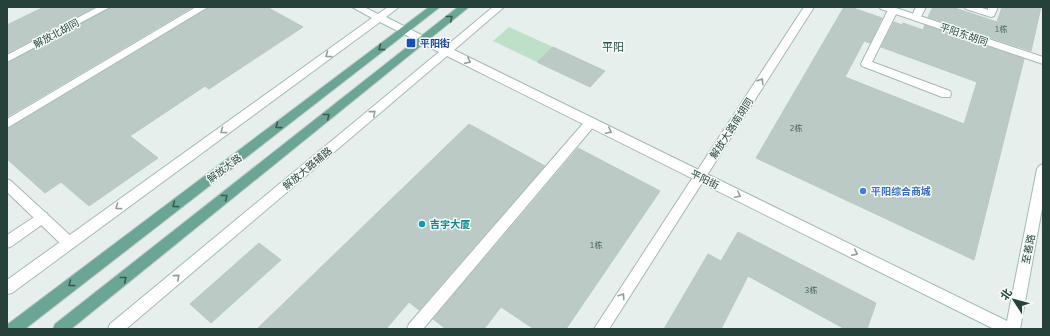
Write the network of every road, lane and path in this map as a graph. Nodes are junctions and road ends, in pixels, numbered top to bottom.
1 (105, 7) edge
2 (203, 7) edge
3 (357, 7) edge
4 (394, 7) edge
5 (435, 7) edge
6 (464, 7) edge
7 (500, 7) edge
8 (810, 7) edge
9 (921, 7) edge
10 (969, 7) edge
11 (993, 7) edge
12 (888, 8) edge
13 (379, 18) junction
14 (916, 18) junction
15 (404, 30) junction
16 (423, 40) junction
17 (447, 51) junction
18 (7, 59) edge
19 (1043, 61) edge
20 (946, 94) dead end
21 (591, 122) junction
22 (7, 124) edge
23 (1043, 169) edge
24 (700, 176) junction
25 (8, 187) edge
26 (42, 217) junction
27 (7, 242) edge
28 (69, 243) junction
29 (7, 288) edge
30 (13, 329) edge
31 (60, 329) edge
32 (115, 329) edge
33 (414, 329) edge
34 (601, 329) edge
35 (1010, 329) edge
36 (1013, 329) edge

1 - 18 street, 解放北胡同
2 - 22 street
3 - 13 street, 平阳街
4 - 13 street
5 - 15 main road, 解放大路
16 -> 6 main road
7 - 17 street, 解放大路辅路
24 -> 8 street, 解放大路南胡同
9 - 14 street
10 - 11 street
12 - 14 street, 平阳东胡同
12 - 20 street
13 - 15 street, 平阳街
13 -> 28 street
14 - 19 street, 平阳东胡同
15 - 16 street, 平阳街
15 -> 30 main road, 解放大路
16 - 17 street, 平阳街
31 -> 16 main road
17 -> 21 street, 平阳街
32 -> 17 street, 解放大路辅路
21 -> 24 street, 平阳街
21 - 33 street
23 - 36 street, 至善路
34 -> 24 street, 解放大路南胡同
24 -> 35 street, 平阳街
25 - 26 street
26 - 27 street
26 - 28 street
28 - 29 street

